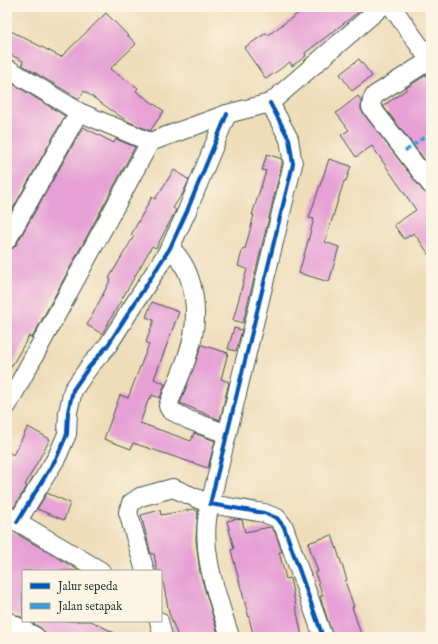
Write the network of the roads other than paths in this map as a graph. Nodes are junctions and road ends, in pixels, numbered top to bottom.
1 (381, 7) edge
2 (392, 7) edge
3 (430, 61) edge
4 (8, 71) edge
5 (270, 103) junction
6 (79, 112) junction
7 (227, 114) junction
8 (150, 142) junction
9 (431, 185) edge
10 (7, 240) edge
11 (170, 248) junction
12 (7, 406) edge
13 (227, 434) junction
14 (210, 504) junction
15 (12, 518) edge
16 (99, 570) edge
17 (145, 570) edge
18 (7, 621) edge
19 (159, 622) edge
20 (36, 637) edge
21 (163, 637) edge
22 (230, 637) edge
23 (323, 637) edge

1 - 5 street
2 - 3 street
3 - 9 street
4 - 6 street
5 - 7 street
5 - 13 street
6 - 8 street
6 - 10 street
7 - 8 street
7 - 11 street
8 - 12 street
11 - 13 street
11 - 15 street
13 - 14 street
14 - 17 street
14 - 22 street
14 - 23 street
15 - 16 street
18 - 20 street
19 - 21 street

